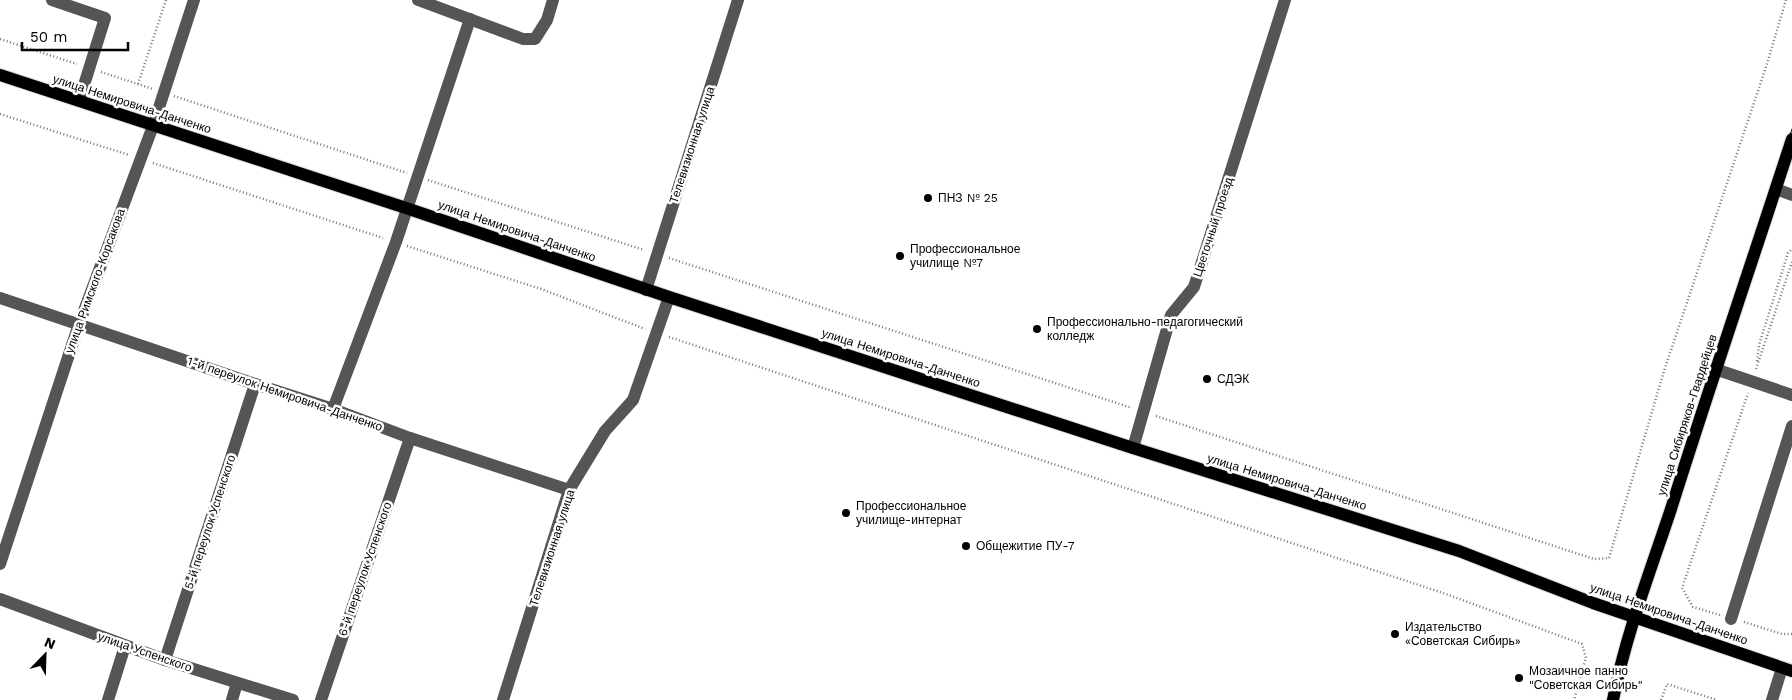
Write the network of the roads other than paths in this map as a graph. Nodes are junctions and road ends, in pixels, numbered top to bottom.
1 (52, 0) edge
2 (194, 0) edge
3 (418, 0) edge
4 (553, 0) edge
5 (738, 0) edge
6 (1285, 0) edge
7 (470, 19) junction
8 (0, 76) edge
9 (79, 101) junction
10 (154, 126) junction
11 (1792, 139) edge
12 (1776, 189) junction
13 (1792, 195) edge
14 (406, 208) junction
15 (646, 290) junction
16 (669, 297) junction
17 (0, 298) edge
18 (79, 324) junction
19 (1715, 369) junction
20 (255, 384) junction
21 (1792, 395) edge
22 (333, 409) junction
23 (1792, 426) edge
24 (410, 438) junction
25 (1133, 448) junction
26 (569, 490) junction
27 (0, 564) edge
28 (0, 599) edge
29 (1634, 616) junction
30 (1731, 618) road end
31 (125, 646) junction
32 (165, 660) junction
33 (1787, 669) edge
34 (238, 683) junction
35 (108, 700) edge
36 (232, 700) edge
37 (293, 700) edge
38 (321, 700) edge
39 (503, 700) edge
40 (1613, 700) edge
41 (1772, 700) edge

1 - 9 street
2 - 10 street, улица Римского-Корсакова
3 - 7 street
4 - 7 street
5 - 15 street, Телевизионная улица
6 - 25 street, Цветочный проезд
7 - 14 street
8 - 9 main road, улица Немировича-Данченко
9 - 10 main road, улица Немировича-Данченко
10 - 14 main road, улица Немировича-Данченко
10 - 18 street, улица Римского-Корсакова
11 - 12 main road, улица Сибиряков-Гвардейцев
12 - 13 street
12 - 19 main road, улица Сибиряков-Гвардейцев
14 - 15 main road, улица Немировича-Данченко
14 - 22 street
15 - 16 main road, улица Немировича-Данченко
16 - 25 main road, улица Немировича-Данченко
16 - 26 street, Телевизионная улица
17 - 18 street, 1-й переулок Немировича-Данченко
18 - 20 street, 1-й переулок Немировича-Данченко
18 - 27 street, улица Римского-Корсакова
19 - 21 street
19 - 29 main road, улица Сибиряков-Гвардейцев
20 - 22 street, 1-й переулок Немировича-Данченко
20 - 32 street, 5-й переулок Успенского
22 - 24 street, 1-й переулок Немировича-Данченко
23 - 30 street
24 - 26 street, 1-й переулок Немировича-Данченко
24 - 38 street, 6-й переулок Успенского
25 - 29 main road, улица Немировича-Данченко
26 - 39 street, Телевизионная улица
28 - 31 street, улица Успенского
29 - 33 main road, улица Немировича-Данченко
29 - 40 main road, улица Сибиряков-Гвардейцев
31 - 32 street, улица Успенского
31 - 35 street
32 - 34 street, улица Успенского
33 - 41 street
34 - 36 street
34 - 37 street, улица Успенского

